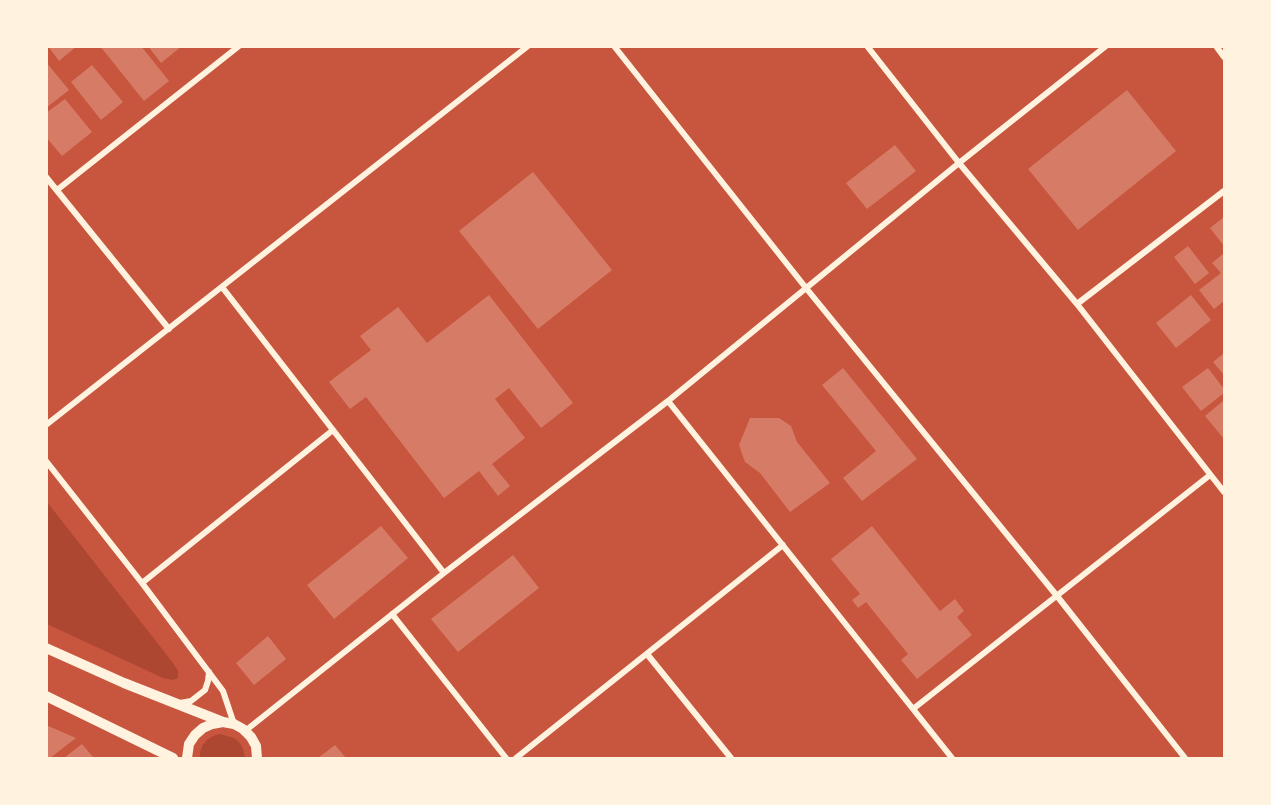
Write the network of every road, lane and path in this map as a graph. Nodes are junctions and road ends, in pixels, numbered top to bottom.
1 (239, 46) edge
2 (528, 46) edge
3 (614, 46) edge
4 (867, 46) edge
5 (1106, 46) edge
6 (1216, 46) edge
7 (1224, 57) edge
8 (959, 163) junction
9 (46, 177) edge
10 (57, 190) junction
11 (1224, 190) edge
12 (222, 287) junction
13 (806, 288) junction
14 (1077, 304) junction
15 (169, 329) junction
16 (668, 401) junction
17 (46, 425) edge
18 (333, 430) junction
19 (46, 461) edge
20 (1210, 474) junction
21 (1224, 492) edge
22 (783, 545) junction
23 (444, 573) junction
24 (142, 583) junction
25 (1057, 596) junction
26 (392, 614) junction
27 (46, 648) edge
28 (647, 654) junction
29 (209, 672) junction
30 (46, 696) edge
31 (176, 703) junction
32 (913, 709) junction
33 (229, 724) junction
34 (245, 732) junction
35 (258, 758) edge
36 (173, 759) edge
37 (187, 759) edge
38 (506, 759) edge
39 (516, 759) edge
40 (731, 759) edge
41 (952, 759) edge
42 (1185, 759) edge

1 - 10 street
2 - 12 street
3 - 13 street
4 - 8 street
5 - 8 street
6 - 7 street
8 - 13 street
8 - 14 street
9 - 10 street
10 - 15 street
11 - 14 street
12 - 15 street
12 - 18 street
13 - 16 street
13 - 25 street
14 - 20 street
15 - 17 street
16 - 22 street
16 - 23 street
18 - 23 street
18 - 24 street
19 - 24 street
20 - 21 street
20 - 25 street
22 - 28 street
22 - 32 street
23 - 26 street
24 - 29 street
25 - 32 street
25 - 42 street
26 - 34 street
26 - 38 street
27 - 31 street
28 - 39 street
28 - 40 street
29 - 31 street
29 - 33 street
30 - 36 street
31 - 33 street
32 - 41 street
33 - 34 street
33 - 37 street
34 - 35 street

